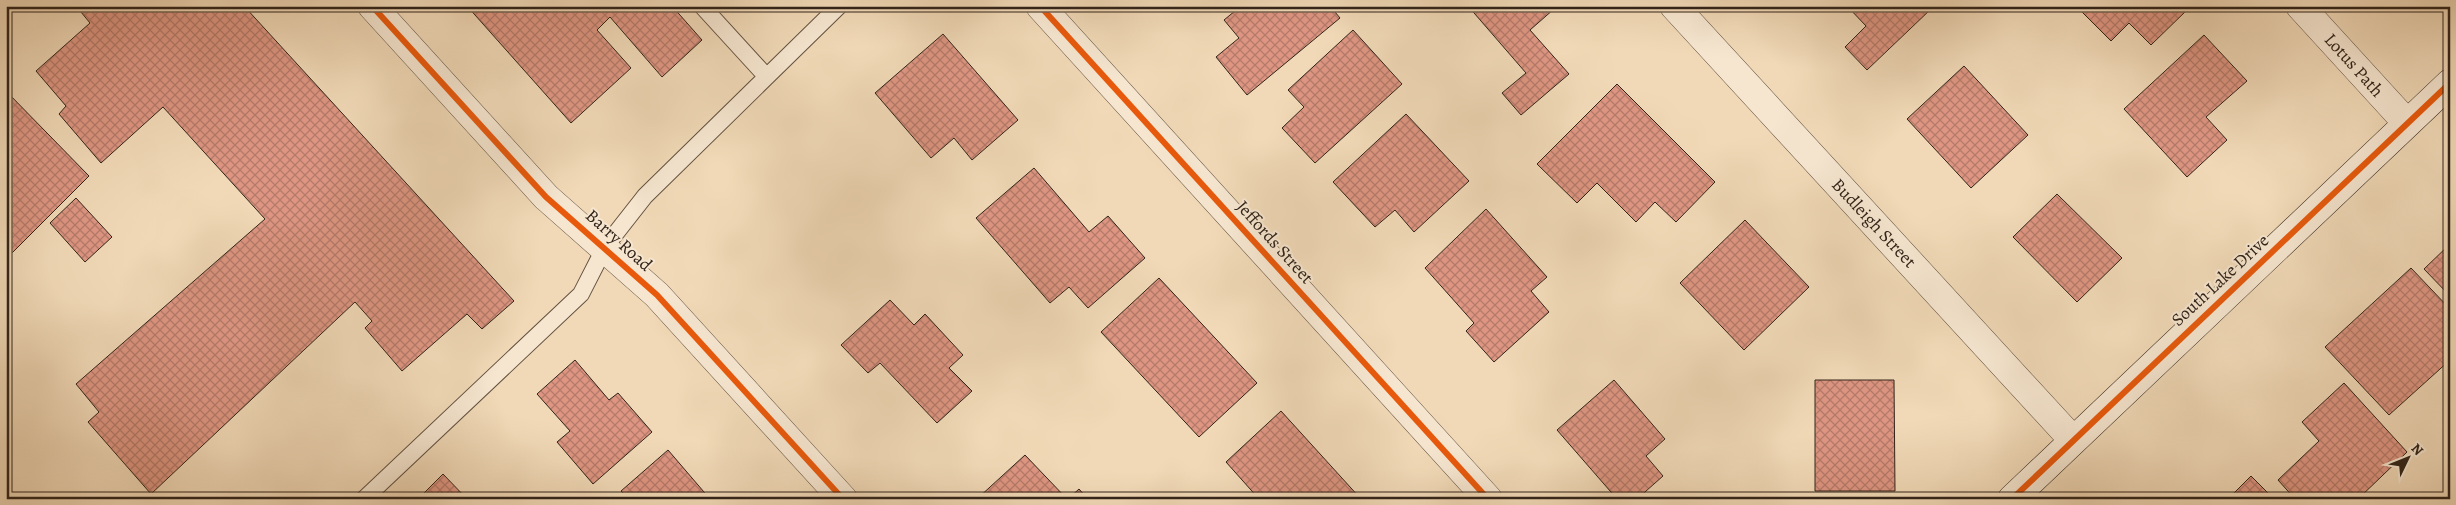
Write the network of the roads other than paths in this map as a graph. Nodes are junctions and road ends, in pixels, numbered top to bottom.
1 (372, 6) edge
2 (702, 6) edge
3 (838, 6) edge
4 (1040, 6) edge
5 (1674, 6) edge
6 (2300, 6) edge
7 (766, 76) junction
8 (2450, 83) edge
9 (2407, 124) junction
10 (605, 247) junction
11 (2073, 440) junction
12 (364, 499) edge
13 (843, 499) edge
14 (1488, 499) edge
15 (2012, 499) edge

1 - 10 street, Barry Road
2 - 7 lane
3 - 7 lane
4 - 14 street, Jeffords Street
5 - 11 street, Budleigh Street
6 - 9 street, Lotus Path
7 - 10 lane
8 - 9 street, South Lake Drive
9 - 11 street, South Lake Drive
10 - 12 lane
10 - 13 street, Barry Road
11 - 15 street, South Lake Drive

